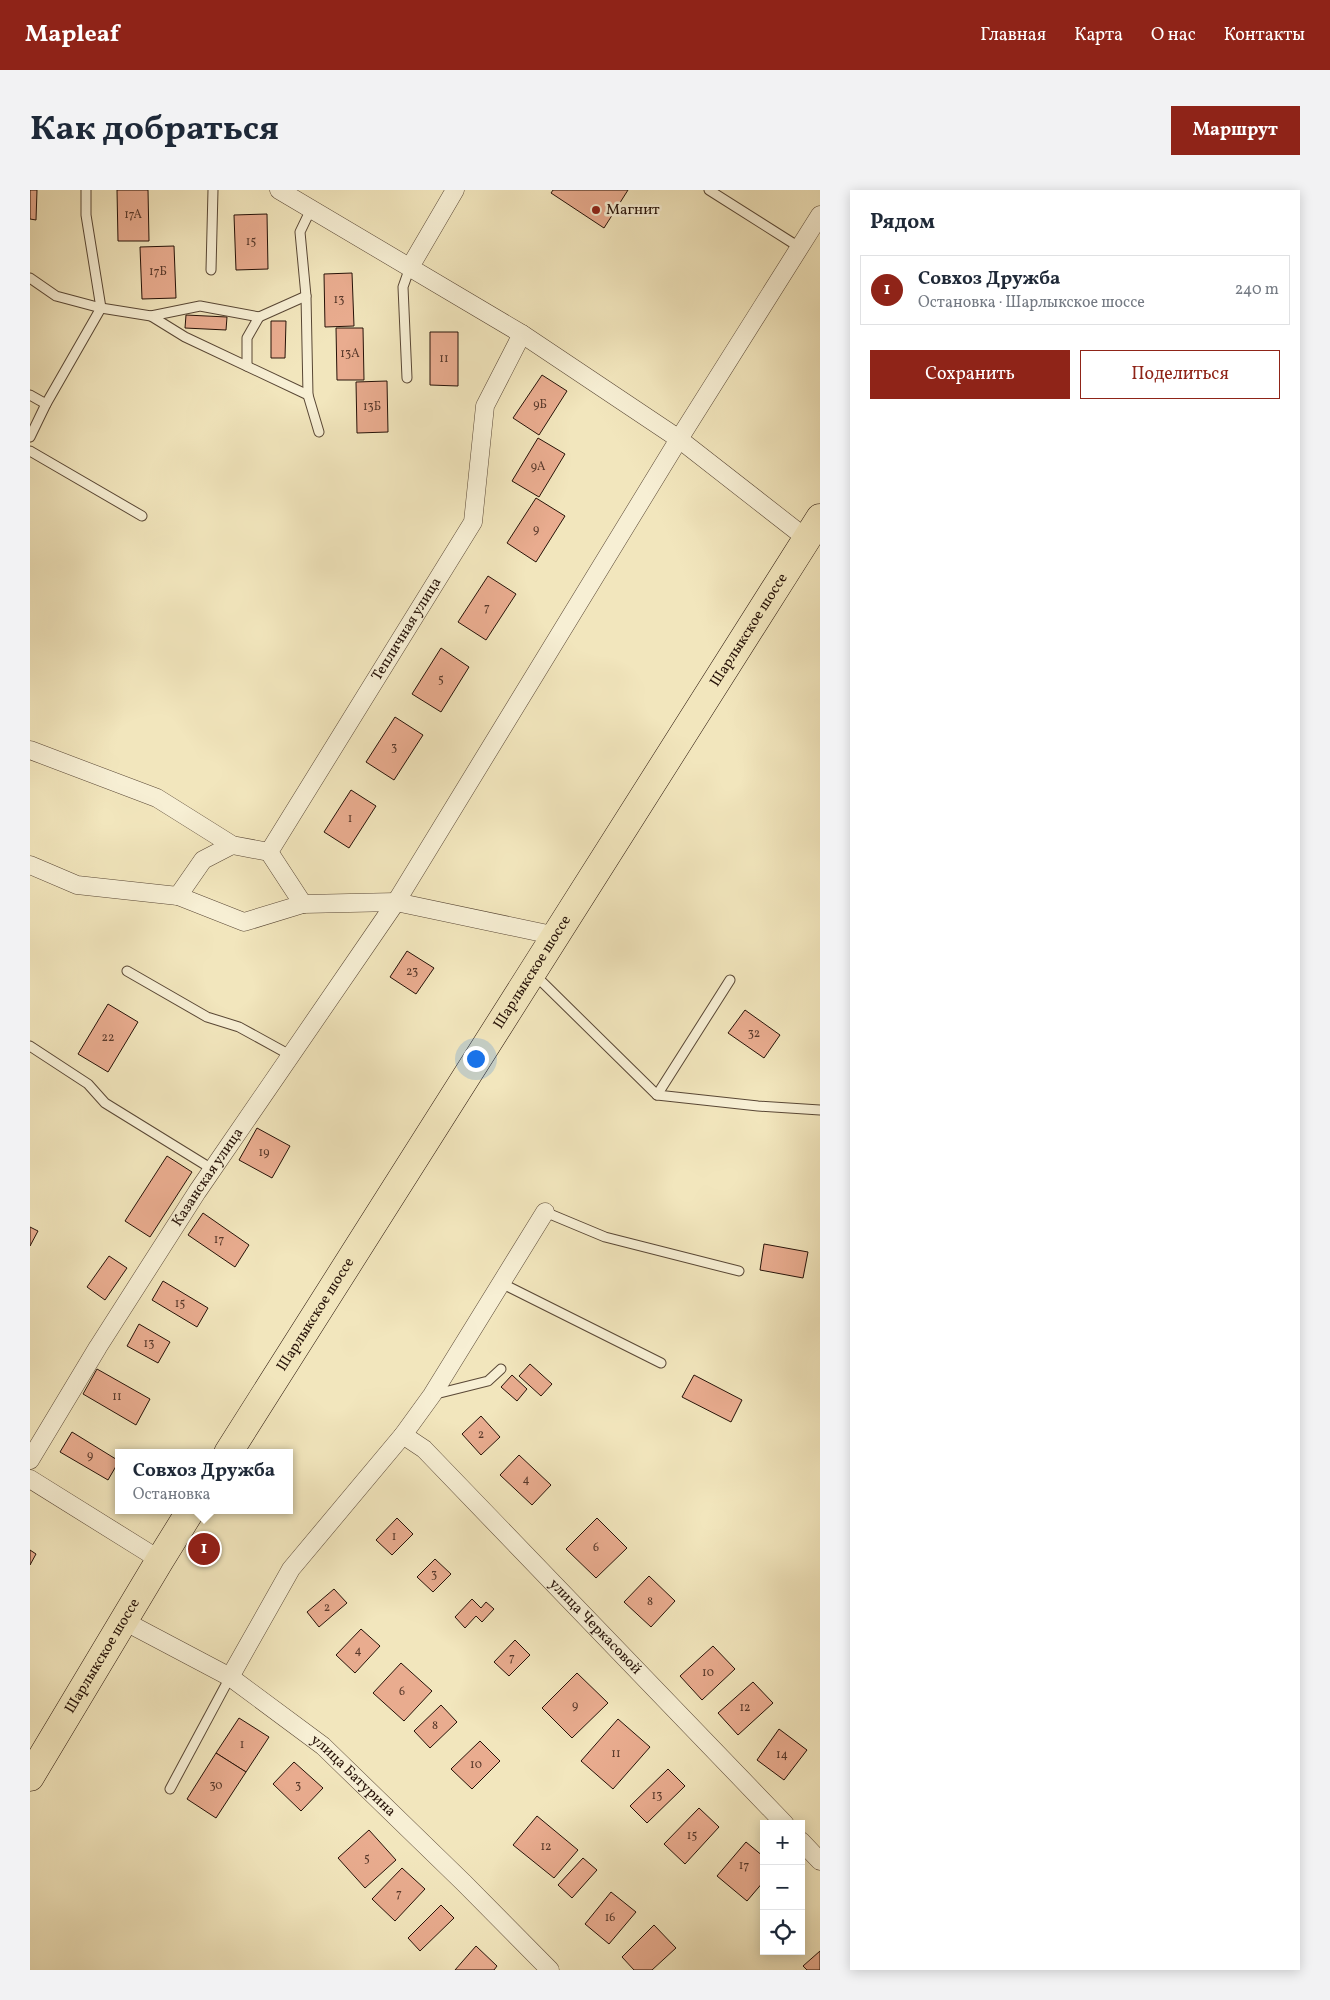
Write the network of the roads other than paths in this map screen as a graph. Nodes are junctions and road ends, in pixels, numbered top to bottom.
1 (86, 190) edge
2 (213, 190) edge
3 (279, 190) edge
4 (455, 190) edge
5 (709, 190) edge
6 (311, 208) junction
7 (820, 215) edge
8 (799, 247) junction
9 (410, 267) junction
10 (211, 270) dead end
11 (30, 278) edge
12 (306, 296) junction
13 (101, 308) junction
14 (151, 316) junction
15 (259, 317) junction
16 (522, 334) junction
17 (247, 366) junction
18 (407, 378) dead end
19 (30, 395) edge
20 (308, 395) junction
21 (46, 404) junction
22 (319, 432) dead end
23 (30, 436) edge
24 (679, 439) junction
25 (30, 451) edge
26 (142, 516) dead end
27 (813, 529) edge
28 (30, 750) edge
29 (232, 845) junction
30 (268, 852) junction
31 (30, 865) edge
32 (178, 896) junction
33 (396, 902) junction
34 (303, 904) junction
35 (557, 936) junction
36 (127, 971) dead end
37 (534, 973) junction
38 (730, 980) dead end
39 (30, 1046) edge
40 (290, 1055) junction
41 (657, 1095) junction
42 (820, 1110) edge
43 (212, 1169) junction
44 (545, 1212) joint
45 (739, 1271) dead end
46 (501, 1283) junction
47 (661, 1363) dead end
48 (501, 1368) dead end
49 (432, 1395) junction
50 (402, 1435) junction
51 (231, 1449) edge
52 (30, 1460) edge
53 (30, 1479) edge
54 (189, 1514) edge
55 (160, 1560) junction
56 (124, 1622) junction
57 (230, 1677) junction
58 (30, 1777) edge
59 (170, 1789) dead end
60 (781, 1820) edge
61 (805, 1845) edge
62 (820, 1860) edge
63 (550, 1970) edge

1 - 13 lane
2 - 10 lane
3 - 6 street
4 - 9 street
5 - 8 lane
6 - 9 street
6 - 12 lane
7 - 8 street, Казанская улица
8 - 24 street, Казанская улица
9 - 16 street
9 - 18 lane
11 - 13 lane
12 - 15 lane
12 - 20 lane
13 - 14 lane
13 - 21 lane
14 - 15 lane
14 - 17 lane
15 - 17 lane
16 - 24 street
16 - 30 street, Тепличная улица
17 - 20 lane
19 - 21 lane
20 - 22 lane
21 - 23 lane
24 - 27 street
24 - 33 street, Казанская улица
25 - 26 lane
27 - 35 main road, Шарлыкское шоссе
28 - 29 street
29 - 30 street
29 - 32 street
30 - 34 street
31 - 32 street
32 - 34 street
33 - 34 street
33 - 35 street
33 - 40 street, Казанская улица
35 - 37 main road, Шарлыкское шоссе
36 - 40 lane
37 - 41 lane
37 - 51 main road, Шарлыкское шоссе
38 - 41 lane
39 - 43 lane
40 - 43 street, Казанская улица
41 - 42 lane
43 - 52 street, Казанская улица
44 - 45 lane
44 - 46 street
46 - 47 lane
46 - 49 street
48 - 49 lane
49 - 50 street
50 - 57 street
50 - 60 street, улица Черкасовой
53 - 55 street
54 - 55 main road, Шарлыкское шоссе
55 - 56 main road, Шарлыкское шоссе
56 - 57 street, улица Батурина
56 - 58 main road, Шарлыкское шоссе
57 - 59 lane
57 - 63 street, улица Батурина
61 - 62 street

